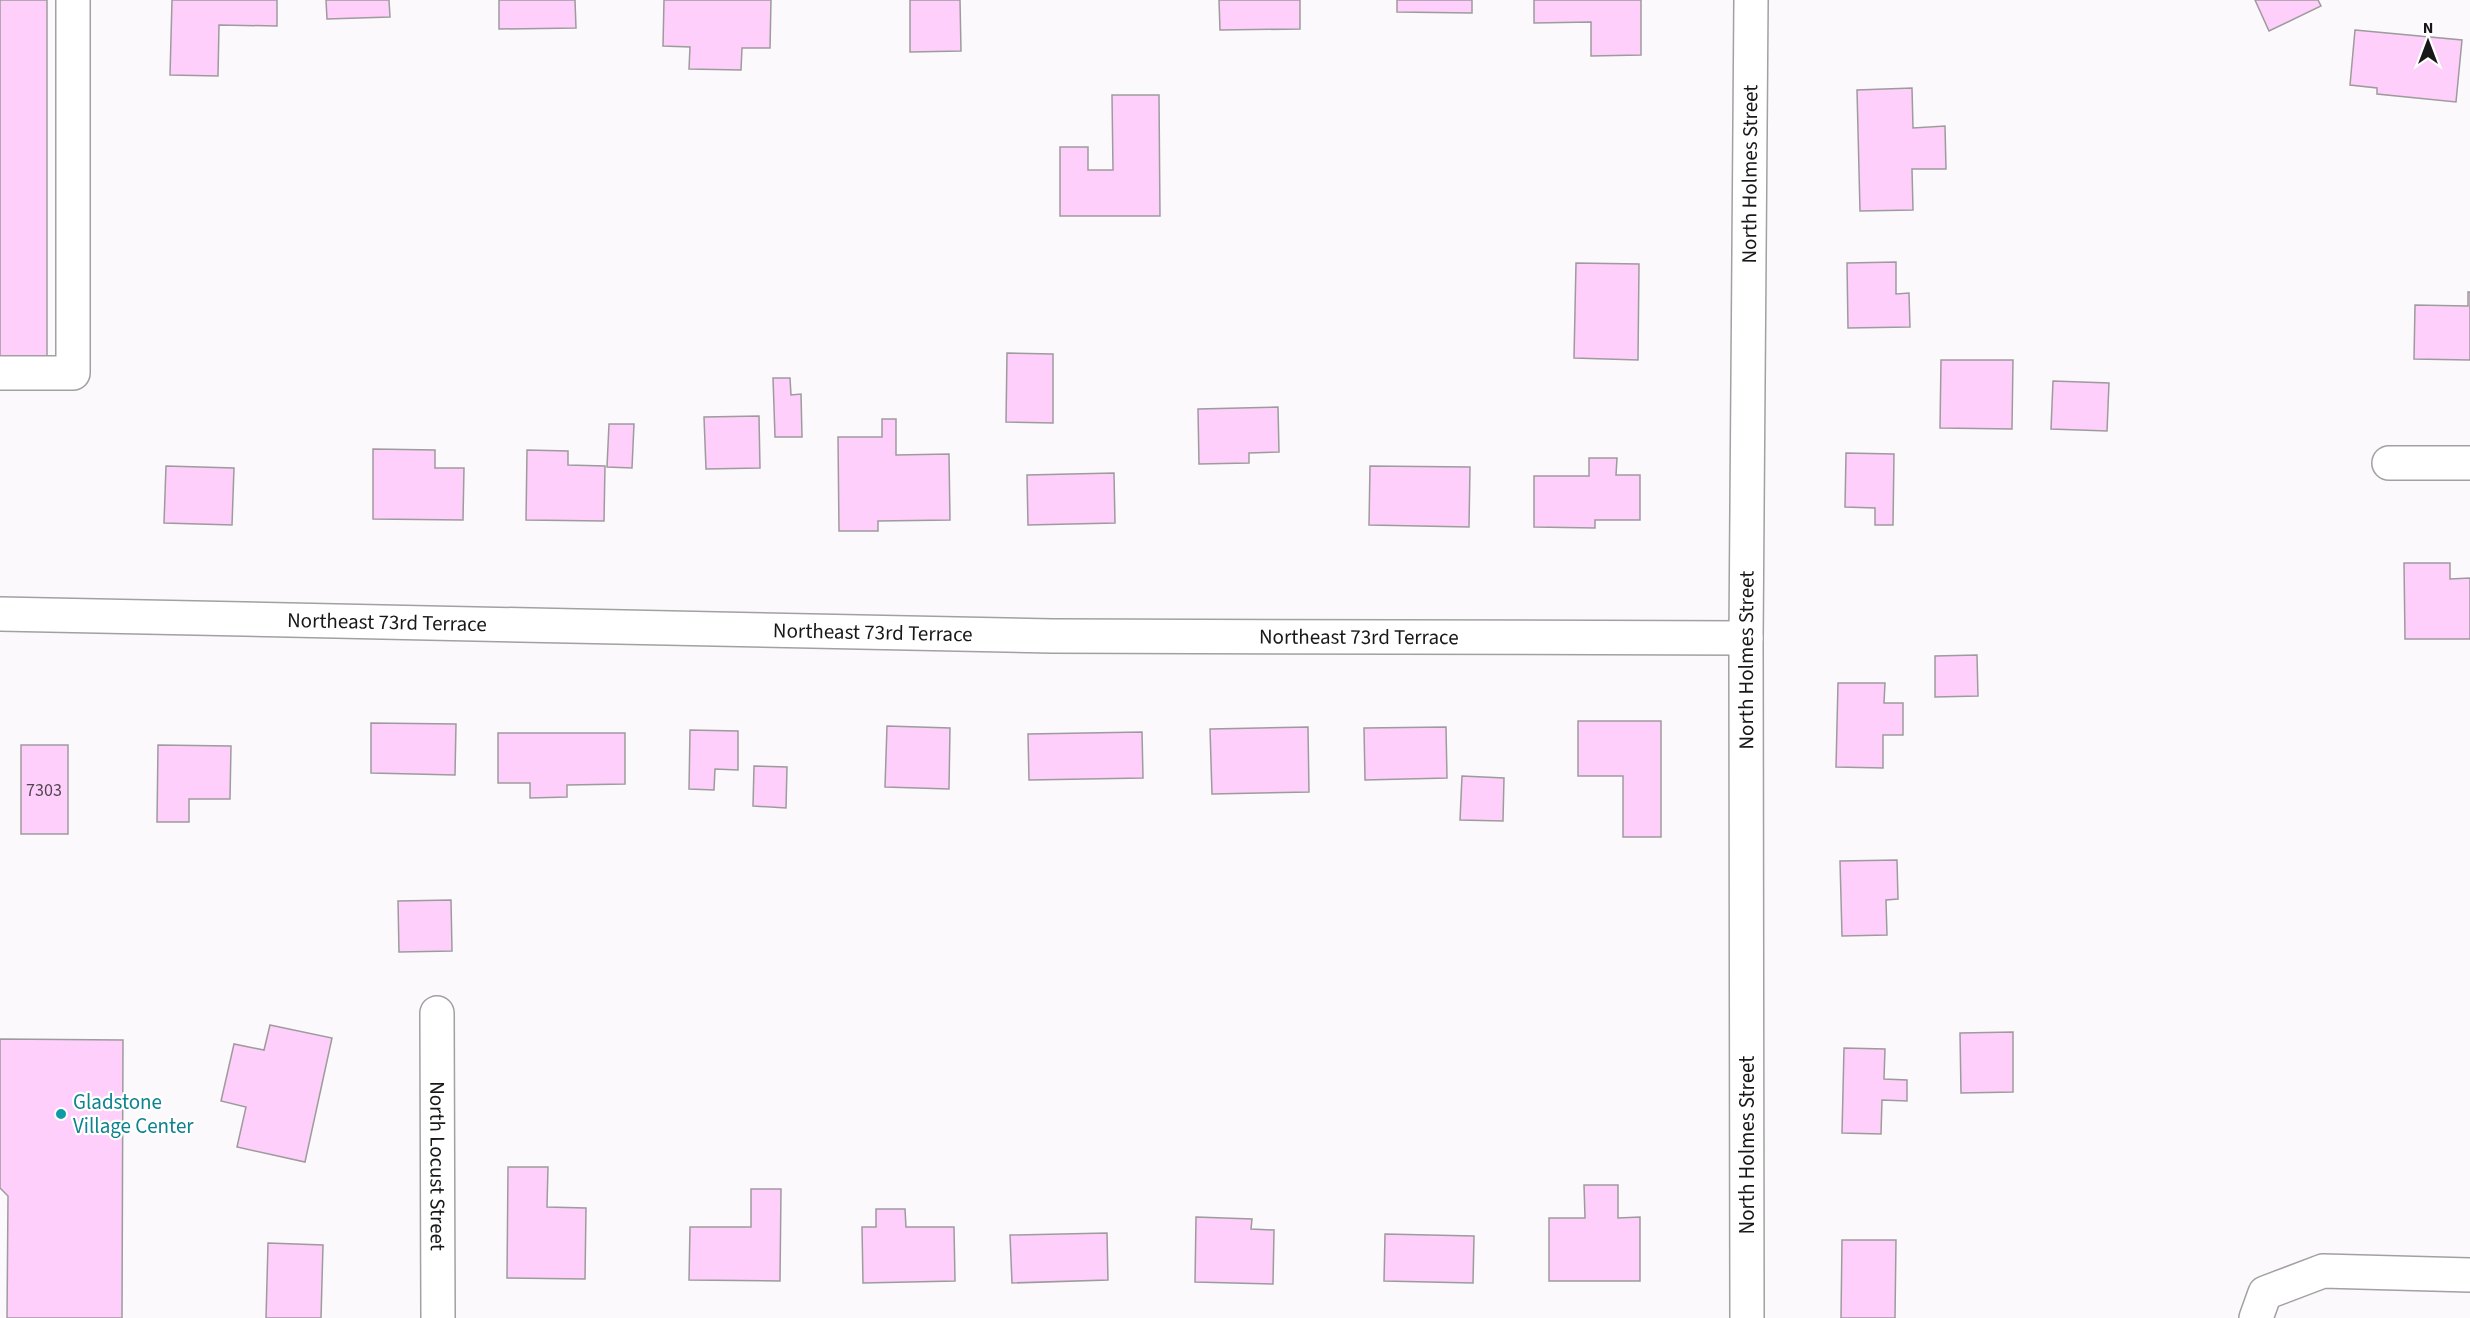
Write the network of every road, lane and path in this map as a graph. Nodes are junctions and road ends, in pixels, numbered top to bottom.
1 (73, 0) edge
2 (1751, 0) edge
3 (0, 373) edge
4 (2389, 462) dead end
5 (2470, 463) edge
6 (0, 614) edge
7 (1746, 638) junction
8 (437, 1013) dead end
9 (2470, 1275) edge
10 (438, 1318) edge
11 (1747, 1318) edge
12 (2256, 1318) edge

1 - 3 street
2 - 7 street, North Holmes Street
4 - 5 street
6 - 7 street, Northeast 73rd Terrace
7 - 11 street, North Holmes Street
8 - 10 street, North Locust Street
9 - 12 street

